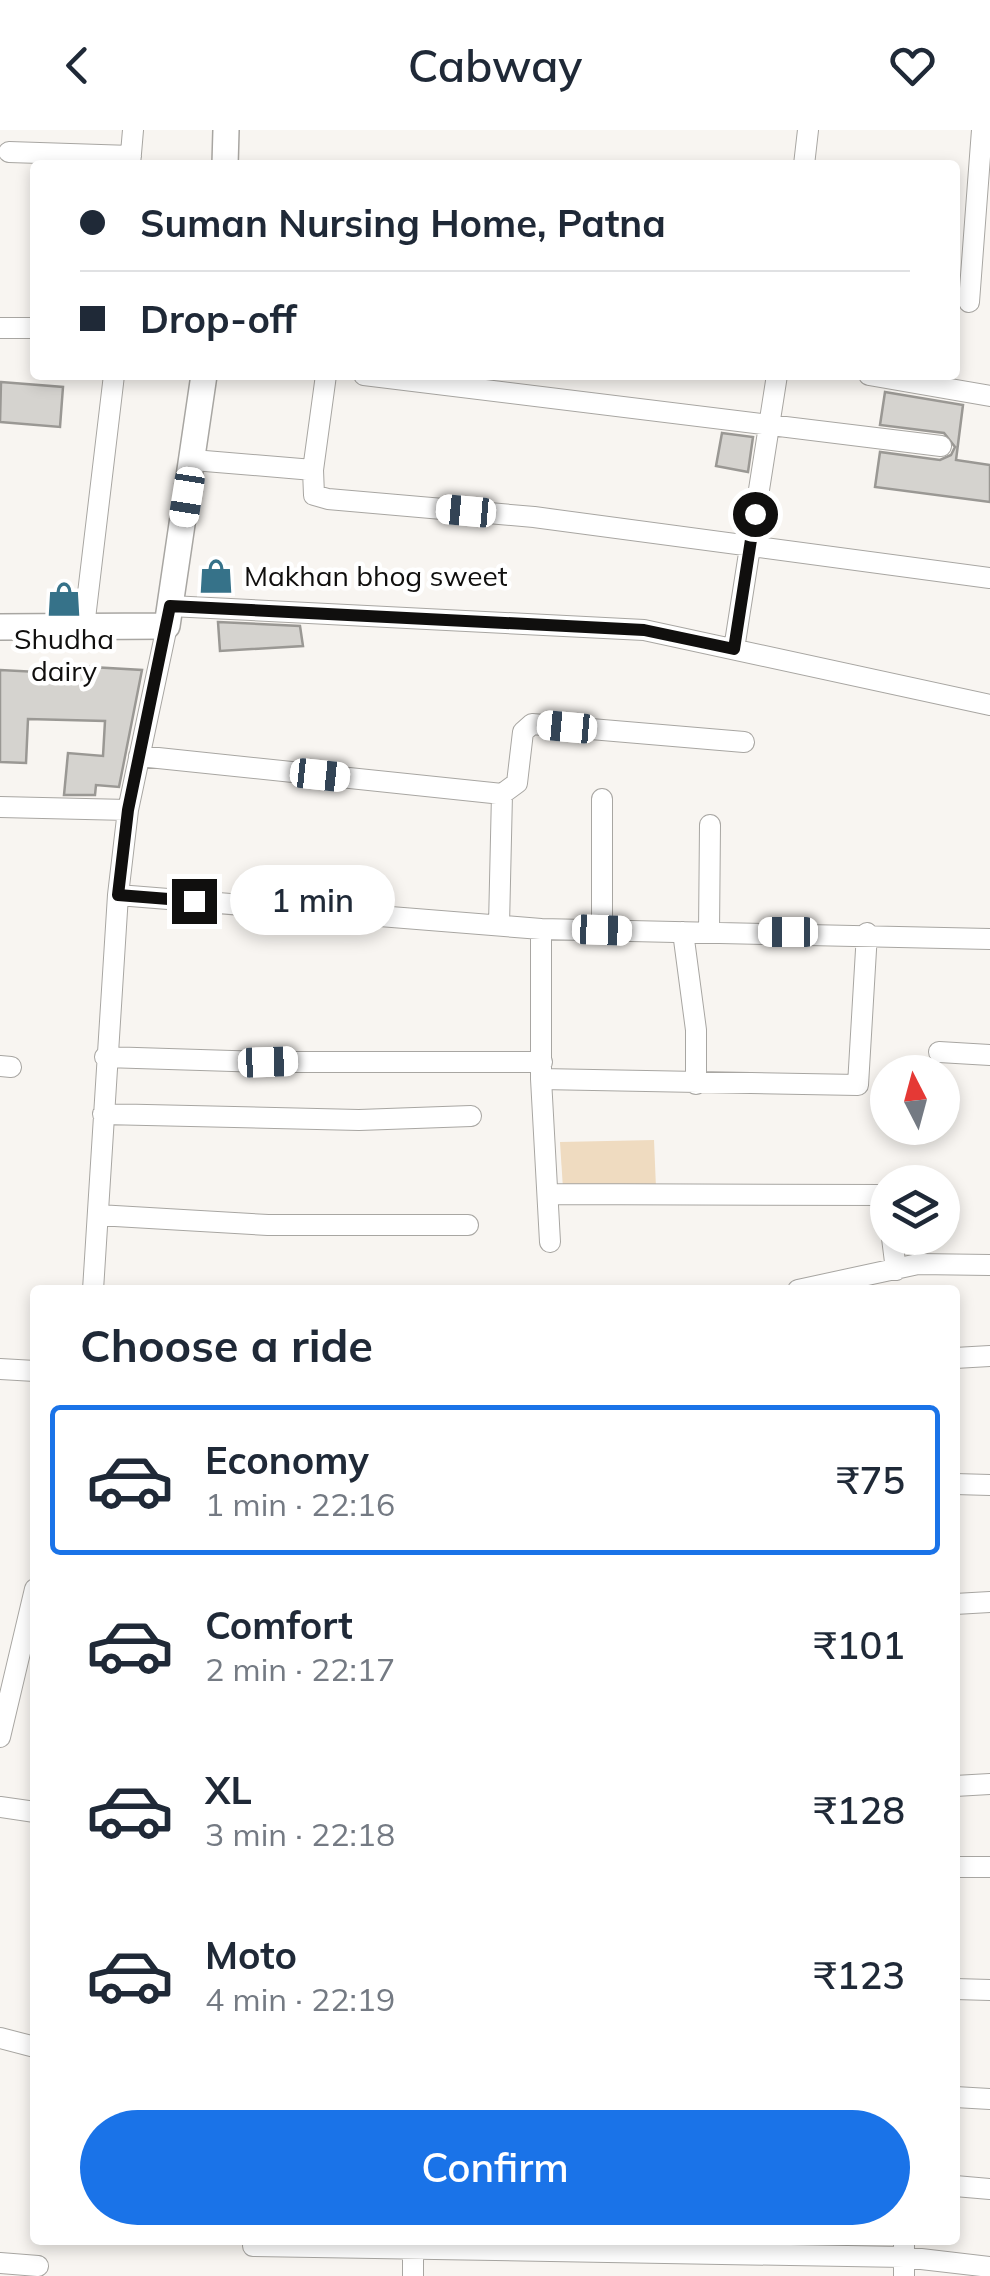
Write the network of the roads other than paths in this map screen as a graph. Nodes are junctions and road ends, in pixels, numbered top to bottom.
1 (133, 130) edge
2 (226, 130) edge
3 (808, 130) edge
4 (982, 130) edge
5 (9, 152) dead end
6 (117, 160) edge
7 (131, 160) edge
8 (225, 160) edge
9 (805, 160) edge
10 (966, 242) edge
11 (969, 302) dead end
12 (0, 328) edge
13 (30, 328) edge
14 (113, 380) edge
15 (203, 380) edge
16 (325, 380) edge
17 (407, 380) edge
18 (776, 380) edge
19 (898, 380) edge
20 (990, 396) edge
21 (770, 422) junction
22 (941, 446) dead end
23 (192, 460) junction
24 (312, 470) junction
25 (750, 544) junction
26 (990, 578) edge
27 (169, 616) junction
28 (0, 627) edge
29 (84, 627) junction
30 (734, 649) junction
31 (990, 705) edge
32 (744, 742) dead end
33 (140, 756) junction
34 (502, 794) junction
35 (602, 798) dead end
36 (0, 807) edge
37 (128, 810) junction
38 (710, 824) dead end
39 (118, 895) junction
40 (499, 924) junction
41 (541, 929) junction
42 (602, 930) junction
43 (683, 932) junction
44 (709, 932) junction
45 (866, 932) junction
46 (990, 939) edge
47 (939, 1052) dead end
48 (990, 1055) edge
49 (105, 1057) junction
50 (542, 1071) junction
51 (696, 1084) junction
52 (102, 1114) junction
53 (471, 1116) dead end
54 (550, 1194) junction
55 (870, 1195) edge
56 (98, 1214) junction
57 (468, 1225) dead end
58 (550, 1242) dead end
59 (894, 1255) edge
60 (990, 1265) edge
61 (896, 1270) junction
62 (93, 1285) edge
63 (822, 1285) edge
64 (990, 1356) edge
65 (960, 1358) edge
66 (0, 1369) edge
67 (30, 1371) edge
68 (960, 1484) edge
69 (990, 1485) edge
70 (990, 1602) edge
71 (960, 1604) edge
72 (30, 1611) edge
73 (18, 1667) edge
74 (0, 1737) edge
75 (990, 1784) edge
76 (960, 1786) edge
77 (0, 1808) edge
78 (30, 1811) edge
79 (960, 1866) edge
80 (990, 1867) edge
81 (960, 1989) edge
82 (990, 1990) edge
83 (0, 2038) edge
84 (30, 2046) edge
85 (960, 2097) edge
86 (990, 2099) edge
87 (960, 2186) edge
88 (990, 2189) edge
89 (413, 2245) edge
90 (253, 2246) dead end
91 (904, 2258) edge
92 (0, 2263) edge
93 (38, 2266) dead end
94 (990, 2267) edge
95 (413, 2276) edge

1 - 7 street
2 - 8 street
3 - 9 street
4 - 10 street
5 - 6 street
10 - 11 street
12 - 13 street
14 - 29 street
15 - 23 street
16 - 24 street
17 - 21 street
18 - 21 street
19 - 20 street
21 - 22 street
21 - 25 street
23 - 24 street
23 - 27 street
24 - 25 street
25 - 26 street
25 - 30 street
27 - 29 street
27 - 30 street
27 - 33 street
28 - 29 street
30 - 31 street
32 - 34 street
33 - 34 street
33 - 37 street
34 - 40 street
35 - 42 street
36 - 37 street
37 - 39 street
38 - 44 street
39 - 40 street
39 - 49 street
40 - 41 street
41 - 42 street
41 - 50 street
42 - 43 street
43 - 44 street
43 - 51 street
44 - 45 street
45 - 46 street
45 - 51 street
47 - 48 street
49 - 50 street
49 - 52 street
50 - 51 street
50 - 54 street
52 - 53 street
52 - 56 street
54 - 55 street
54 - 58 street
56 - 57 street
56 - 62 street
59 - 61 street
60 - 61 street
61 - 63 street
64 - 65 street
66 - 67 street
68 - 69 street
70 - 71 street
72 - 73 street
73 - 74 street
75 - 76 street
77 - 78 street
79 - 80 street
81 - 82 street
83 - 84 street
85 - 86 street
87 - 88 street
89 - 90 street
89 - 91 street
89 - 95 street
91 - 94 street
92 - 93 street

